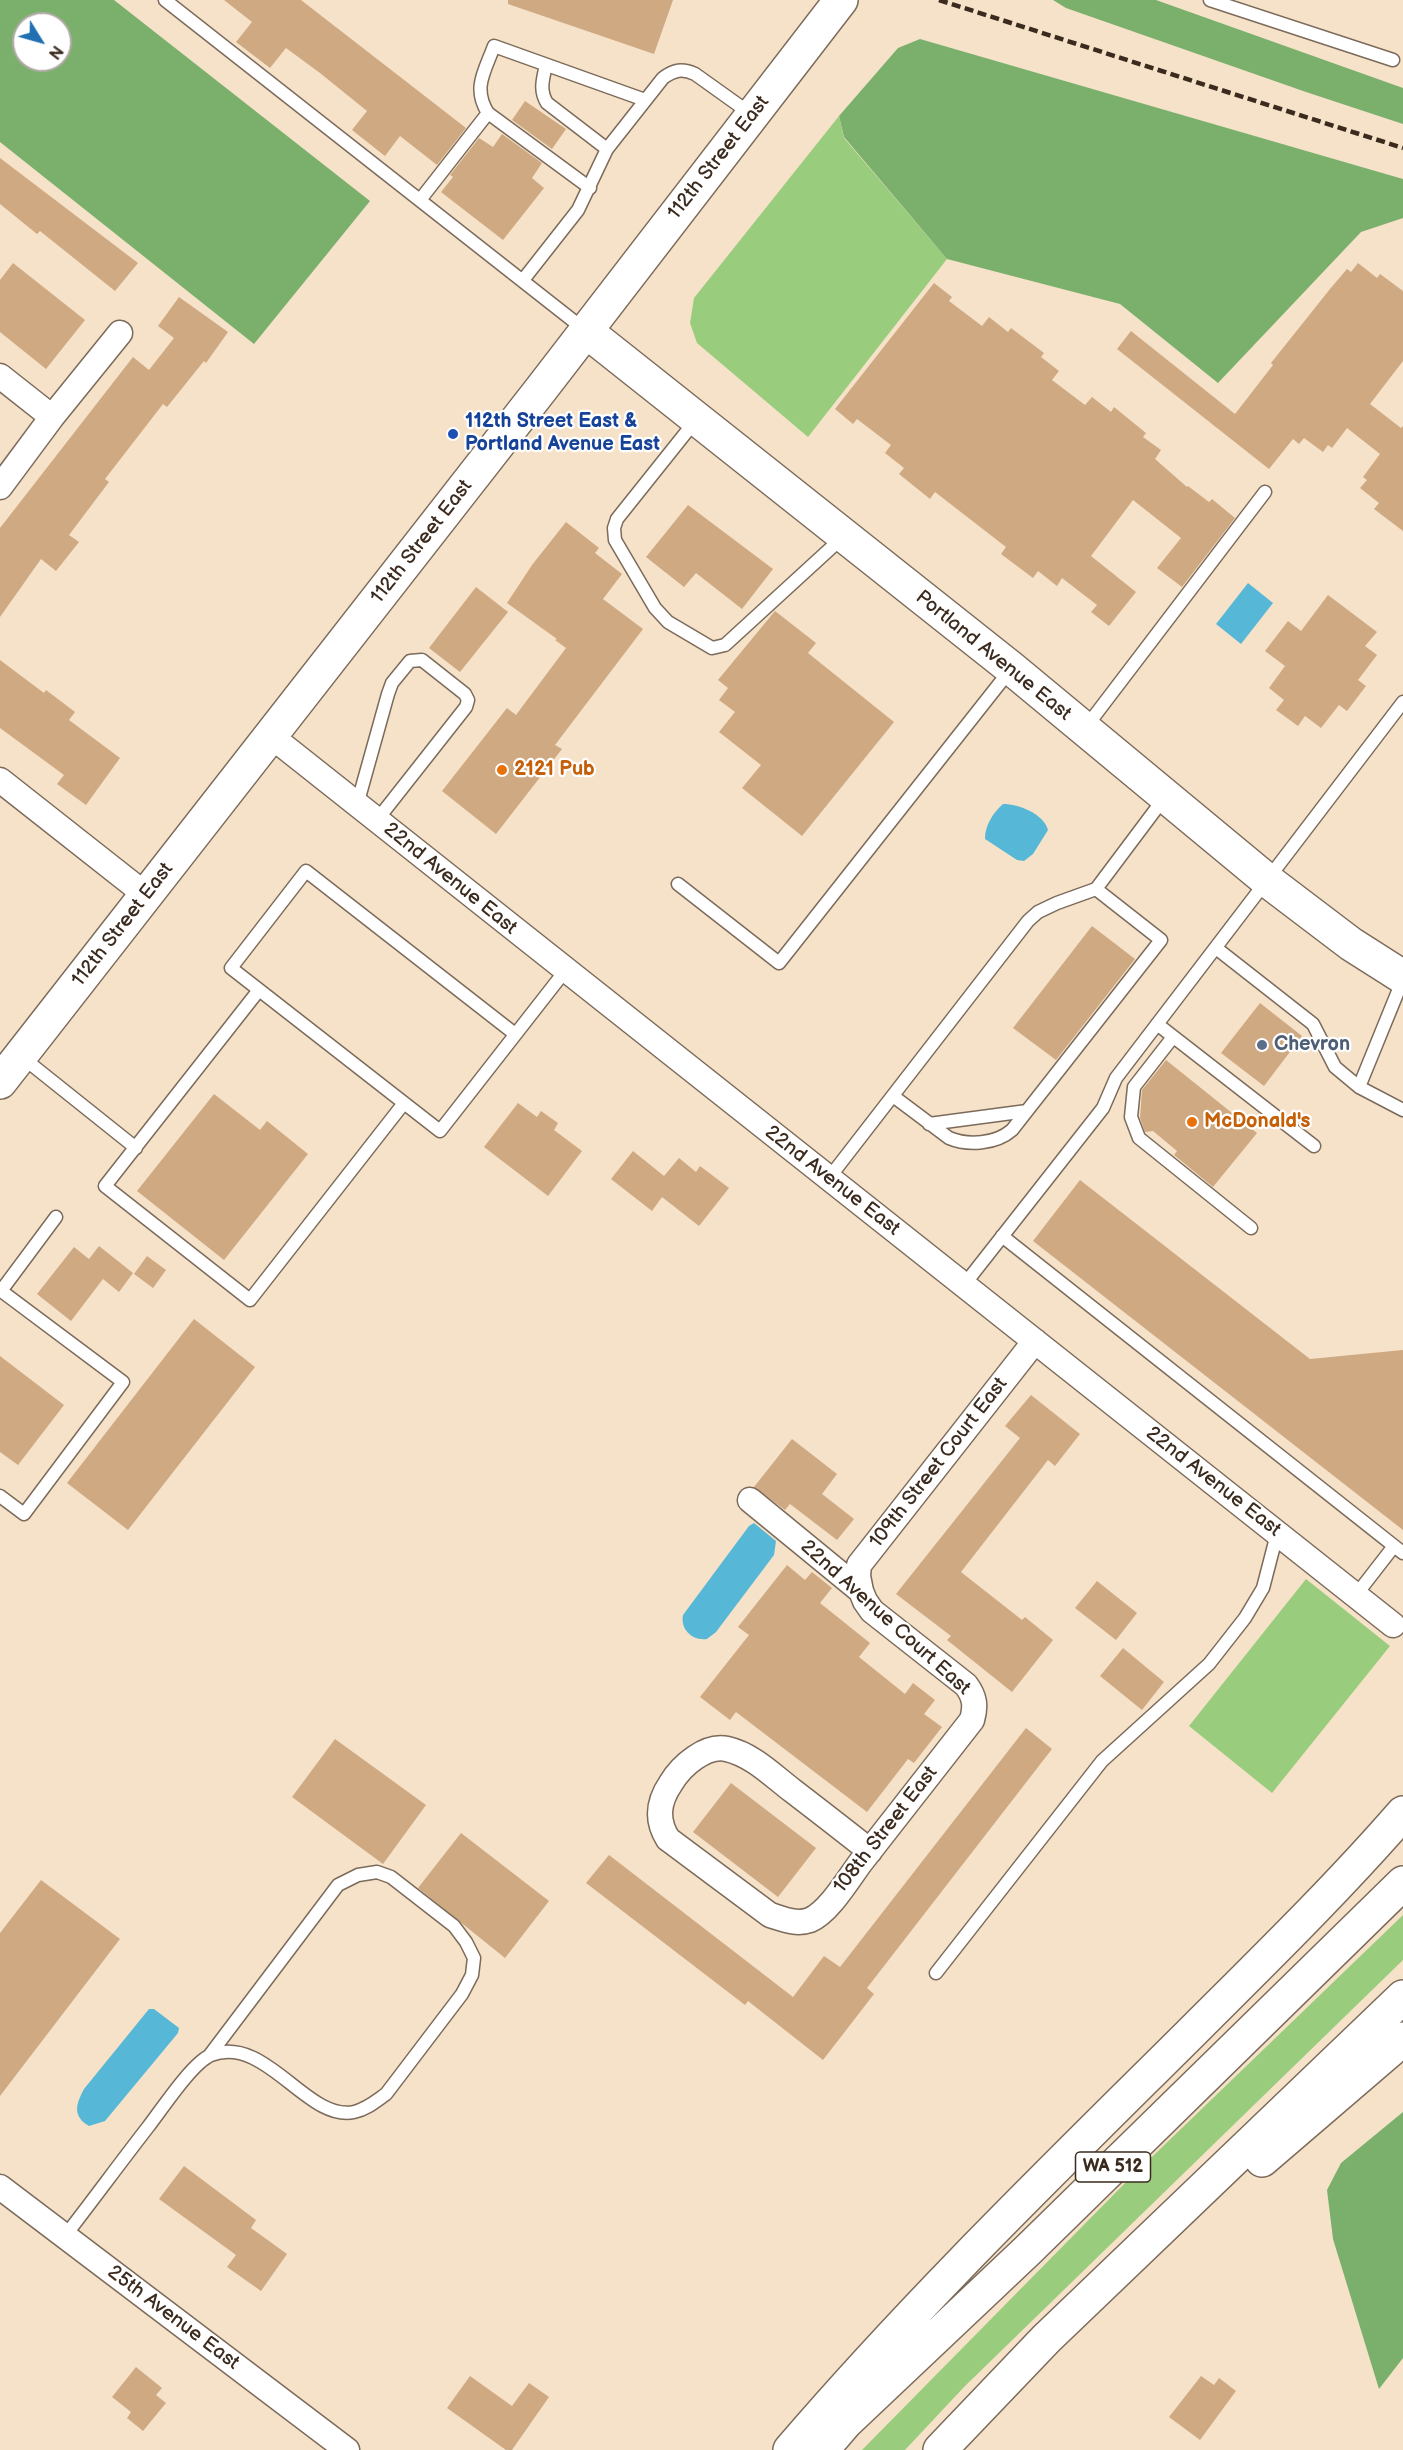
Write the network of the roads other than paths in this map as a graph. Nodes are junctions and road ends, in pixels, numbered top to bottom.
1 (165, 0) edge
2 (841, 0) edge
3 (1210, 0) edge
4 (1233, 3) edge
5 (1393, 60) dead end
6 (546, 65) junction
7 (645, 100) junction
8 (488, 113) junction
9 (752, 115) junction
10 (607, 149) junction
11 (590, 188) junction
12 (420, 200) junction
13 (523, 280) junction
14 (586, 331) junction
15 (120, 333) dead end
16 (0, 376) edge
17 (52, 417) junction
18 (697, 419) junction
19 (0, 487) edge
20 (1265, 492) dead end
21 (843, 537) junction
22 (1011, 668) junction
23 (1403, 702) edge
24 (1084, 729) junction
25 (271, 736) junction
26 (0, 780) edge
27 (1165, 796) junction
28 (357, 805) junction
29 (377, 820) junction
30 (1268, 881) junction
31 (678, 884) dead end
32 (1096, 889) junction
33 (146, 895) junction
34 (1216, 948) junction
35 (565, 971) junction
36 (1403, 977) edge
37 (259, 990) junction
38 (1157, 1024) junction
39 (515, 1034) junction
40 (1173, 1037) junction
41 (21, 1056) junction
42 (0, 1082) edge
43 (1359, 1087) junction
44 (893, 1096) junction
45 (404, 1103) junction
46 (1403, 1110) edge
47 (1027, 1111) junction
48 (929, 1124) junction
49 (1314, 1146) dead end
50 (136, 1148) junction
51 (829, 1179) junction
52 (56, 1217) dead end
53 (1251, 1228) dead end
54 (1002, 1236) junction
55 (964, 1285) junction
56 (0, 1291) edge
57 (1035, 1341) junction
58 (0, 1496) edge
59 (750, 1500) dead end
60 (1277, 1534) junction
61 (1399, 1550) edge
62 (861, 1591) junction
63 (1356, 1595) junction
64 (1393, 1625) dead end
65 (972, 1720) joint
66 (1403, 1813) edge
67 (870, 1851) junction
68 (1403, 1883) edge
69 (936, 1973) dead end
70 (1403, 1997) edge
71 (1403, 2039) edge
72 (209, 2056) junction
73 (0, 2187) edge
74 (65, 2236) junction
75 (1046, 2339) junction
76 (347, 2450) edge
77 (790, 2450) edge
78 (822, 2450) edge
79 (940, 2450) edge

1 - 12 lane
2 - 9 main road, 112th Street East
3 - 4 lane
4 - 5 lane
6 - 7 lane
6 - 8 lane
6 - 10 lane
7 - 9 lane
7 - 10 lane
8 - 11 lane
8 - 12 lane
9 - 14 main road, 112th Street East
10 - 11 lane
11 - 13 lane
12 - 13 lane
13 - 14 lane
14 - 18 main road, Portland Avenue East
14 - 25 main road, 112th Street East
15 - 17 street
16 - 17 street
17 - 19 street
18 - 21 main road, Portland Avenue East
18 - 21 lane
20 - 24 lane
21 - 22 main road, Portland Avenue East
22 - 24 main road, Portland Avenue East
22 - 31 lane
23 - 30 lane
24 - 27 main road, Portland Avenue East
25 - 28 street, 22nd Avenue East
25 - 33 main road, 112th Street East
26 - 33 street
27 - 30 main road, Portland Avenue East
27 - 32 lane
28 - 29 street, 22nd Avenue East
28 - 29 lane
29 - 35 street, 22nd Avenue East
30 - 34 lane
30 - 36 main road, Portland Avenue East
32 - 44 lane
32 - 47 lane
33 - 41 main road, 112th Street East
34 - 38 lane
34 - 43 lane
35 - 39 lane
35 - 51 street, 22nd Avenue East
36 - 43 lane
37 - 39 lane
37 - 45 lane
37 - 50 lane
38 - 40 lane
38 - 54 lane
39 - 45 lane
40 - 49 lane
40 - 53 lane
41 - 42 main road, 112th Street East
41 - 50 lane
43 - 46 lane
44 - 48 lane
44 - 51 lane
45 - 50 lane
47 - 48 lane
47 - 48 lane
51 - 55 street, 22nd Avenue East
52 - 56 lane
54 - 55 lane
54 - 61 lane
55 - 57 street, 22nd Avenue East
56 - 58 lane
57 - 60 street, 22nd Avenue East
57 - 62 street, 109th Street Court East
59 - 62 street, 22nd Avenue Court East
60 - 63 street, 22nd Avenue East
60 - 69 lane
61 - 63 lane
62 - 65 street, 22nd Avenue Court East
63 - 64 street, 22nd Avenue East
65 - 67 street, 108th Street East
66 - 77 main road
67 - 67 street, 108th Street East
68 - 78 main road, WA 512
70 - 75 main road
71 - 75 main road
72 - 72 lane
72 - 74 lane
73 - 74 street, 25th Avenue East
74 - 76 street, 25th Avenue East
75 - 79 main road

